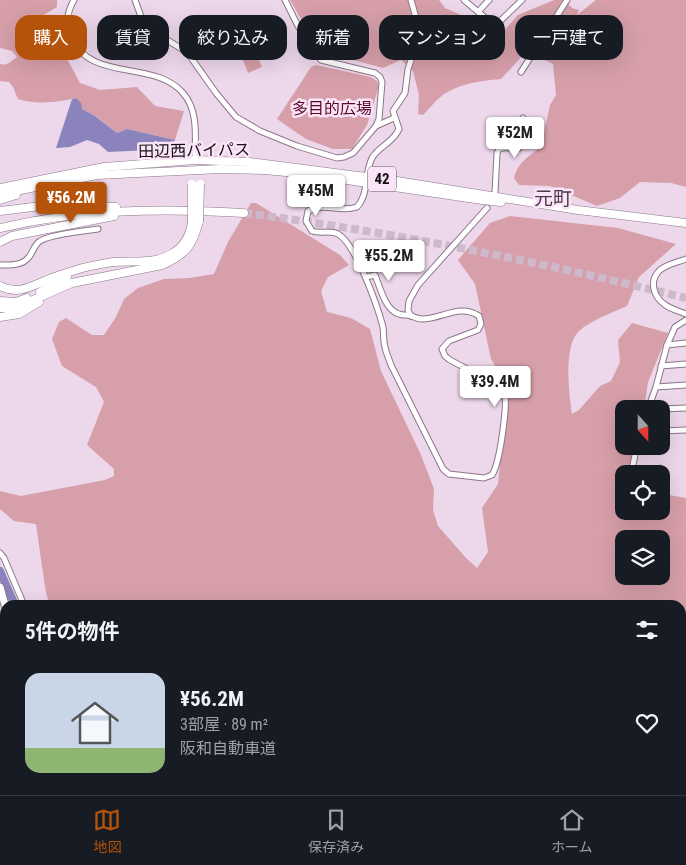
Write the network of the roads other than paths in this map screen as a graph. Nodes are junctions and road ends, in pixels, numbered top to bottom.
1 (74, 0) edge
2 (135, 0) edge
3 (285, 0) edge
4 (411, 0) edge
5 (464, 0) edge
6 (489, 0) edge
7 (521, 0) edge
8 (567, 0) edge
9 (478, 12) junction
10 (521, 72) dead end
11 (394, 118) junction
12 (524, 118) dead end
13 (376, 126) junction
14 (195, 160) junction
15 (195, 170) junction
16 (73, 173) junction
17 (64, 180) junction
18 (365, 180) junction
19 (0, 184) edge
20 (0, 188) edge
21 (495, 193) dead end
22 (0, 194) edge
23 (0, 200) edge
24 (487, 208) dead end
25 (0, 210) edge
26 (130, 210) junction
27 (183, 210) junction
28 (244, 214) tunnel mouth
29 (196, 221) junction
30 (686, 222) edge
31 (0, 228) edge
32 (98, 229) dead end
33 (0, 242) edge
34 (686, 259) edge
35 (129, 262) junction
36 (0, 265) edge
37 (366, 277) junction
38 (0, 286) edge
39 (62, 288) junction
40 (0, 301) edge
41 (0, 308) edge
42 (686, 314) edge
43 (411, 316) junction
44 (0, 317) edge
45 (686, 320) edge
46 (686, 343) edge
47 (667, 344) junction
48 (686, 364) edge
49 (661, 366) junction
50 (686, 385) edge
51 (656, 387) junction
52 (651, 400) edge
53 (686, 408) edge
54 (670, 409) edge
55 (686, 430) edge
56 (670, 431) edge
57 (0, 554) edge
58 (0, 587) edge
59 (4, 600) edge
60 (22, 600) edge

1 - 14 street
2 - 13 street
3 - 13 street
4 - 11 street
5 - 9 street
6 - 9 street
7 - 9 street
8 - 10 street
11 - 13 street
11 - 18 street
12 - 21 street
14 - 15 highway
14 - 16 highway, 田辺西バイパス / 42
14 - 18 highway, 田辺西バイパス / 42
15 - 17 highway, 田辺西バイパス / 42
15 - 18 highway, 田辺西バイパス / 42
15 - 29 highway, bridge
16 - 19 highway, 42
16 - 20 highway, 田辺西バイパス / 42
17 - 22 highway, 田辺西バイパス / 42
17 - 23 highway, 42
18 - 30 highway, 田辺西バイパス / 42
18 - 37 street
24 - 43 street
25 - 26 highway
26 - 27 highway
26 - 31 highway
27 - 28 highway
27 - 33 highway
29 - 35 highway
29 - 39 highway
32 - 36 street
34 - 42 street
35 - 38 highway
35 - 40 highway
37 - 43 street
37 - 43 street
39 - 41 highway
39 - 44 highway
45 - 47 street
46 - 47 street
47 - 49 street
48 - 49 street
49 - 51 street
50 - 51 street
51 - 52 street
53 - 54 street
55 - 56 street
57 - 60 street
58 - 59 main road

